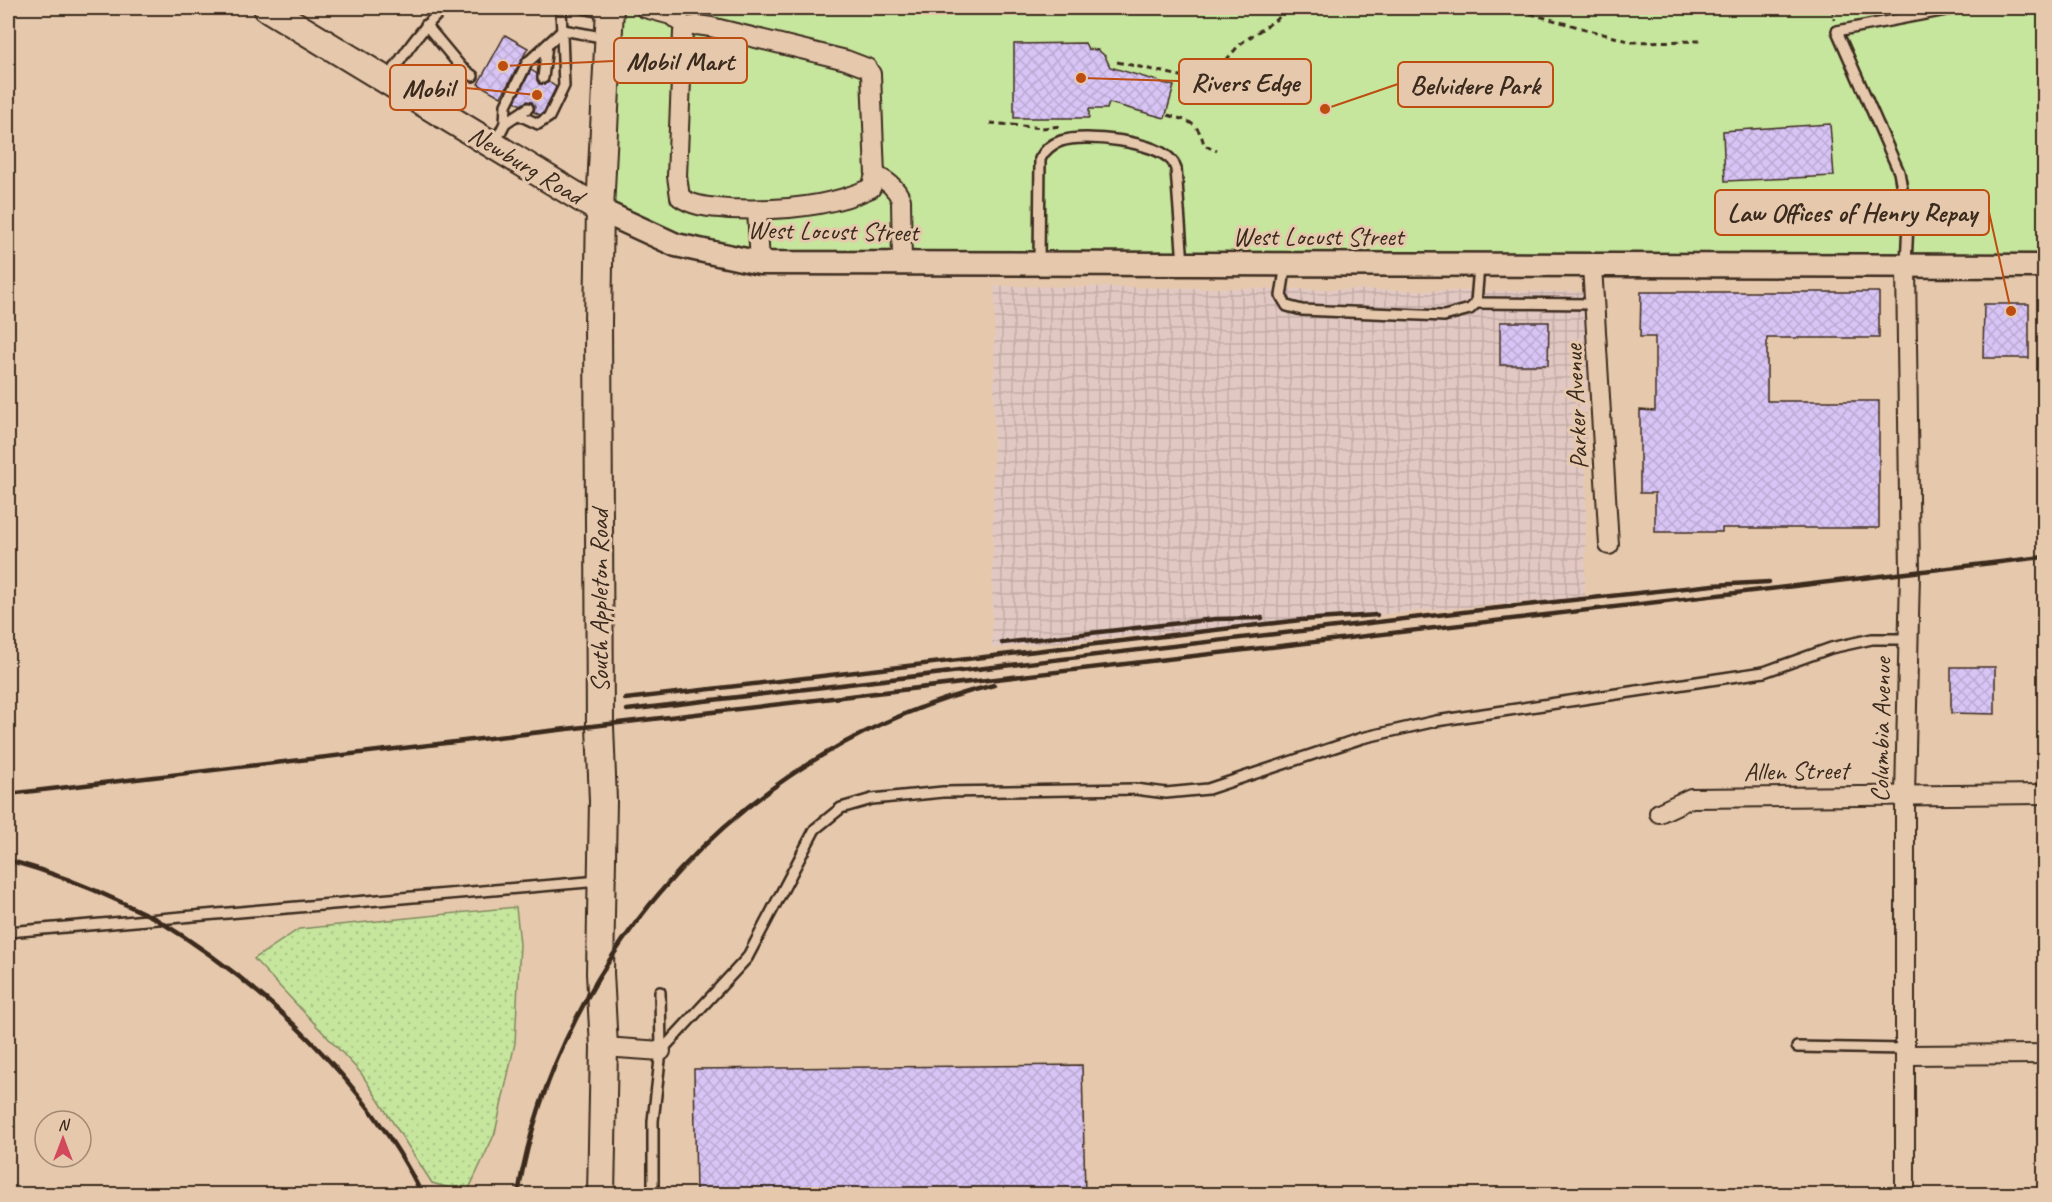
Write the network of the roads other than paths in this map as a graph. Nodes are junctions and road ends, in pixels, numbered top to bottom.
1 (267, 8) edge
2 (444, 8) edge
3 (561, 8) edge
4 (584, 8) edge
5 (645, 8) edge
6 (1956, 8) edge
7 (610, 20) edge
8 (426, 25) junction
9 (686, 27) junction
10 (563, 30) junction
11 (547, 45) junction
12 (473, 76) dead end
13 (543, 78) dead end
14 (387, 81) junction
15 (528, 108) dead end
16 (519, 115) junction
17 (500, 134) junction
18 (875, 175) junction
19 (600, 210) junction
20 (757, 210) junction
21 (902, 262) junction
22 (760, 263) junction
23 (1039, 263) junction
24 (1183, 264) junction
25 (1286, 264) junction
26 (1479, 265) junction
27 (1592, 266) junction
28 (1906, 266) junction
29 (2044, 266) edge
30 (1476, 303) junction
31 (1595, 304) junction
32 (1609, 545) dead end
33 (1909, 639) junction
34 (2044, 794) edge
35 (1905, 795) junction
36 (1659, 813) dead end
37 (602, 880) junction
38 (8, 932) edge
39 (660, 992) dead end
40 (604, 1047) junction
41 (1797, 1047) dead end
42 (661, 1051) junction
43 (1905, 1052) junction
44 (2044, 1054) edge
45 (601, 1194) edge
46 (653, 1194) edge
47 (1905, 1194) edge

1 - 14 main road, Newburg Road
2 - 8 lane
3 - 10 lane
4 - 7 lane
5 - 9 street
6 - 28 lane
7 - 10 lane
7 - 19 main road, South Appleton Road
8 - 12 lane
8 - 14 lane
9 - 18 street
9 - 20 street
10 - 11 lane
10 - 16 lane
11 - 13 lane
11 - 17 lane
14 - 17 main road, Newburg Road
15 - 16 lane
16 - 17 lane
17 - 19 main road, Newburg Road
18 - 20 street
18 - 21 street
19 - 22 street, West Locust Street
19 - 37 main road, South Appleton Road
20 - 22 street
21 - 22 street, West Locust Street
21 - 23 street, West Locust Street
23 - 24 street, West Locust Street
23 - 24 lane
24 - 25 street, West Locust Street
25 - 26 street, West Locust Street
25 - 30 lane
26 - 27 street, West Locust Street
26 - 30 lane
27 - 28 street, West Locust Street
27 - 31 street, Parker Avenue
28 - 29 street, West Locust Street
28 - 33 street, Columbia Avenue
30 - 31 lane
31 - 32 street, Parker Avenue
33 - 35 street, Columbia Avenue
33 - 42 lane
34 - 35 street, Allen Street
35 - 36 street, Allen Street
35 - 43 street, Columbia Avenue
37 - 38 lane
37 - 40 main road, South Appleton Road
39 - 42 lane
40 - 42 street
40 - 45 main road, South Appleton Road
41 - 43 lane
42 - 46 lane
43 - 44 street
43 - 47 street, Columbia Avenue

